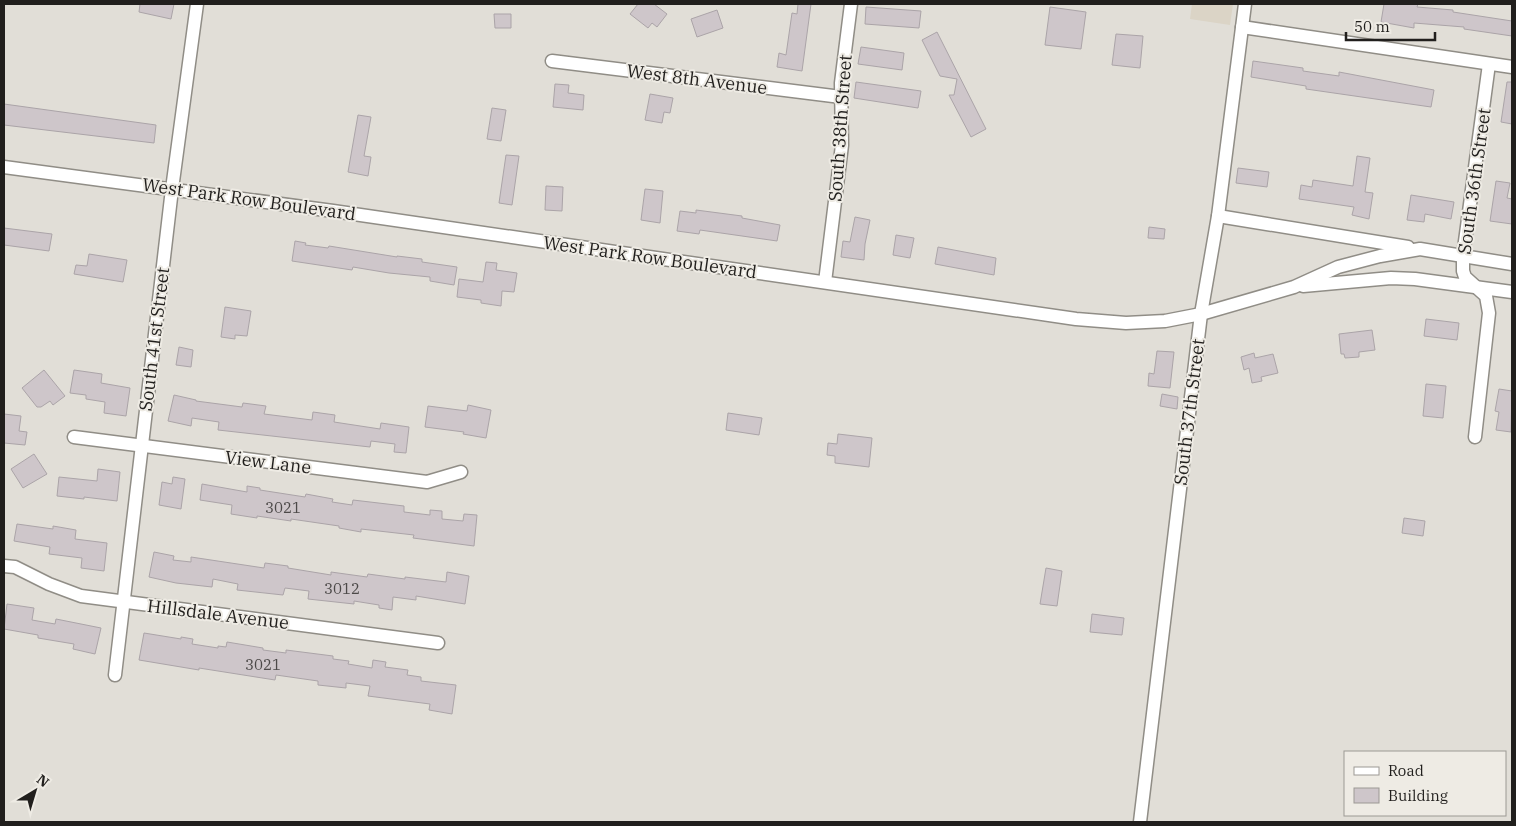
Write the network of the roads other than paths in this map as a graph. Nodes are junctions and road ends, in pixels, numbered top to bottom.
1 (197, 4) edge
2 (851, 4) edge
3 (1245, 4) edge
4 (1242, 27) junction
5 (552, 61) dead end
6 (1490, 64) junction
7 (1512, 67) edge
8 (841, 97) junction
9 (4, 167) edge
10 (172, 189) junction
11 (1218, 216) junction
12 (1420, 249) junction
13 (1463, 256) junction
14 (1512, 264) edge
15 (825, 282) junction
16 (1294, 286) junction
17 (1477, 287) junction
18 (1512, 292) edge
19 (1201, 314) junction
20 (74, 437) dead end
21 (1475, 437) dead end
22 (141, 446) junction
23 (461, 472) dead end
24 (4, 566) edge
25 (123, 602) junction
26 (438, 643) dead end
27 (114, 675) dead end
28 (1140, 822) edge

1 - 10 street, South 41st Street
2 - 8 street, South 38th Street
3 - 4 street, South 37th Street
4 - 6 street
4 - 11 street, South 37th Street
5 - 8 street, West 8th Avenue
6 - 7 street
6 - 13 street, South 36th Street
8 - 15 street, South 38th Street
9 - 10 street, West Park Row Boulevard
10 - 15 street, West Park Row Boulevard
10 - 22 street, South 41st Street
11 - 12 street, West Park Row Boulevard
11 - 19 street, South 37th Street
12 - 13 street, West Park Row Boulevard
12 - 16 street, West Park Row Boulevard
13 - 14 street, West Park Row Boulevard
13 - 17 street, South 36th Street
15 - 19 street, West Park Row Boulevard
16 - 17 street, West Park Row Boulevard
16 - 19 street, West Park Row Boulevard
17 - 18 street, West Park Row Boulevard
17 - 21 street, South 36th Street
19 - 28 street, South 37th Street
20 - 22 street, View Lane
22 - 23 street, View Lane
22 - 25 street, South 41st Street
24 - 25 street, Hillsdale Avenue
25 - 26 street, Hillsdale Avenue
25 - 27 street, South 41st Street

